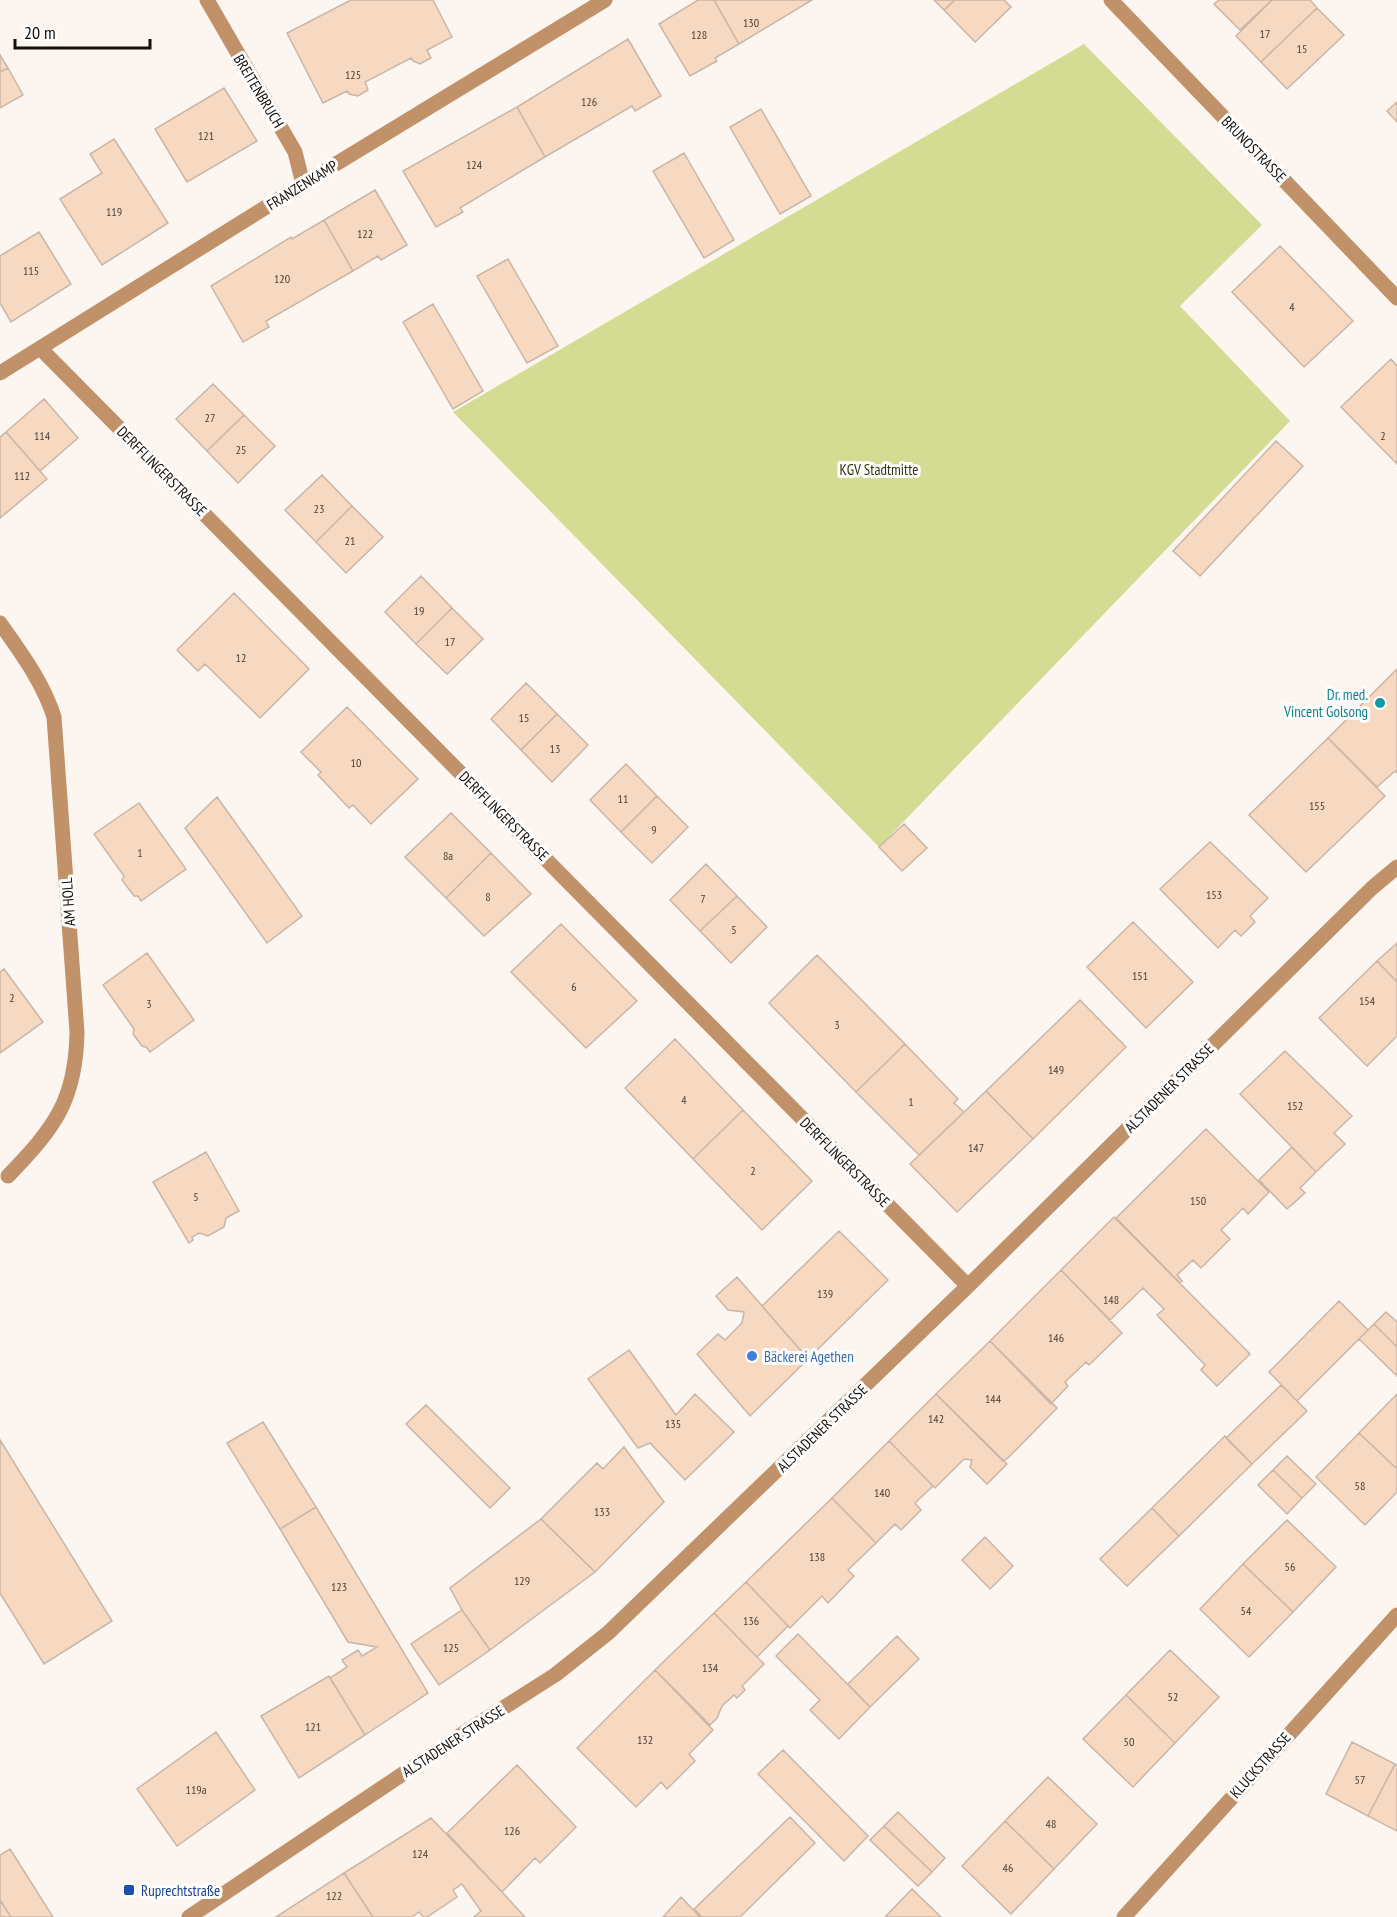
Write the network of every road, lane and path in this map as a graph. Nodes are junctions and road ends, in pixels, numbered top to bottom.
1 (207, 0) edge
2 (605, 0) edge
3 (1111, 0) edge
4 (303, 184) junction
5 (1396, 294) edge
6 (40, 348) junction
7 (0, 373) edge
8 (0, 623) edge
9 (1397, 867) edge
10 (8, 1176) dead end
11 (968, 1286) junction
12 (1397, 1615) edge
13 (189, 1917) edge
14 (1124, 1917) edge

1 - 4 street, BREITENBRUCH
2 - 4 street, FRANZENKAMP
3 - 5 street, BRUNOSTRASSE
4 - 6 street, FRANZENKAMP
6 - 7 street, FRANZENKAMP
6 - 11 street, DERFFLINGERSTRASSE
8 - 10 street, AM HOLL
9 - 11 street, ALSTADENER STRASSE
11 - 13 street, ALSTADENER STRASSE
12 - 14 street, KLUCKSTRASSE

